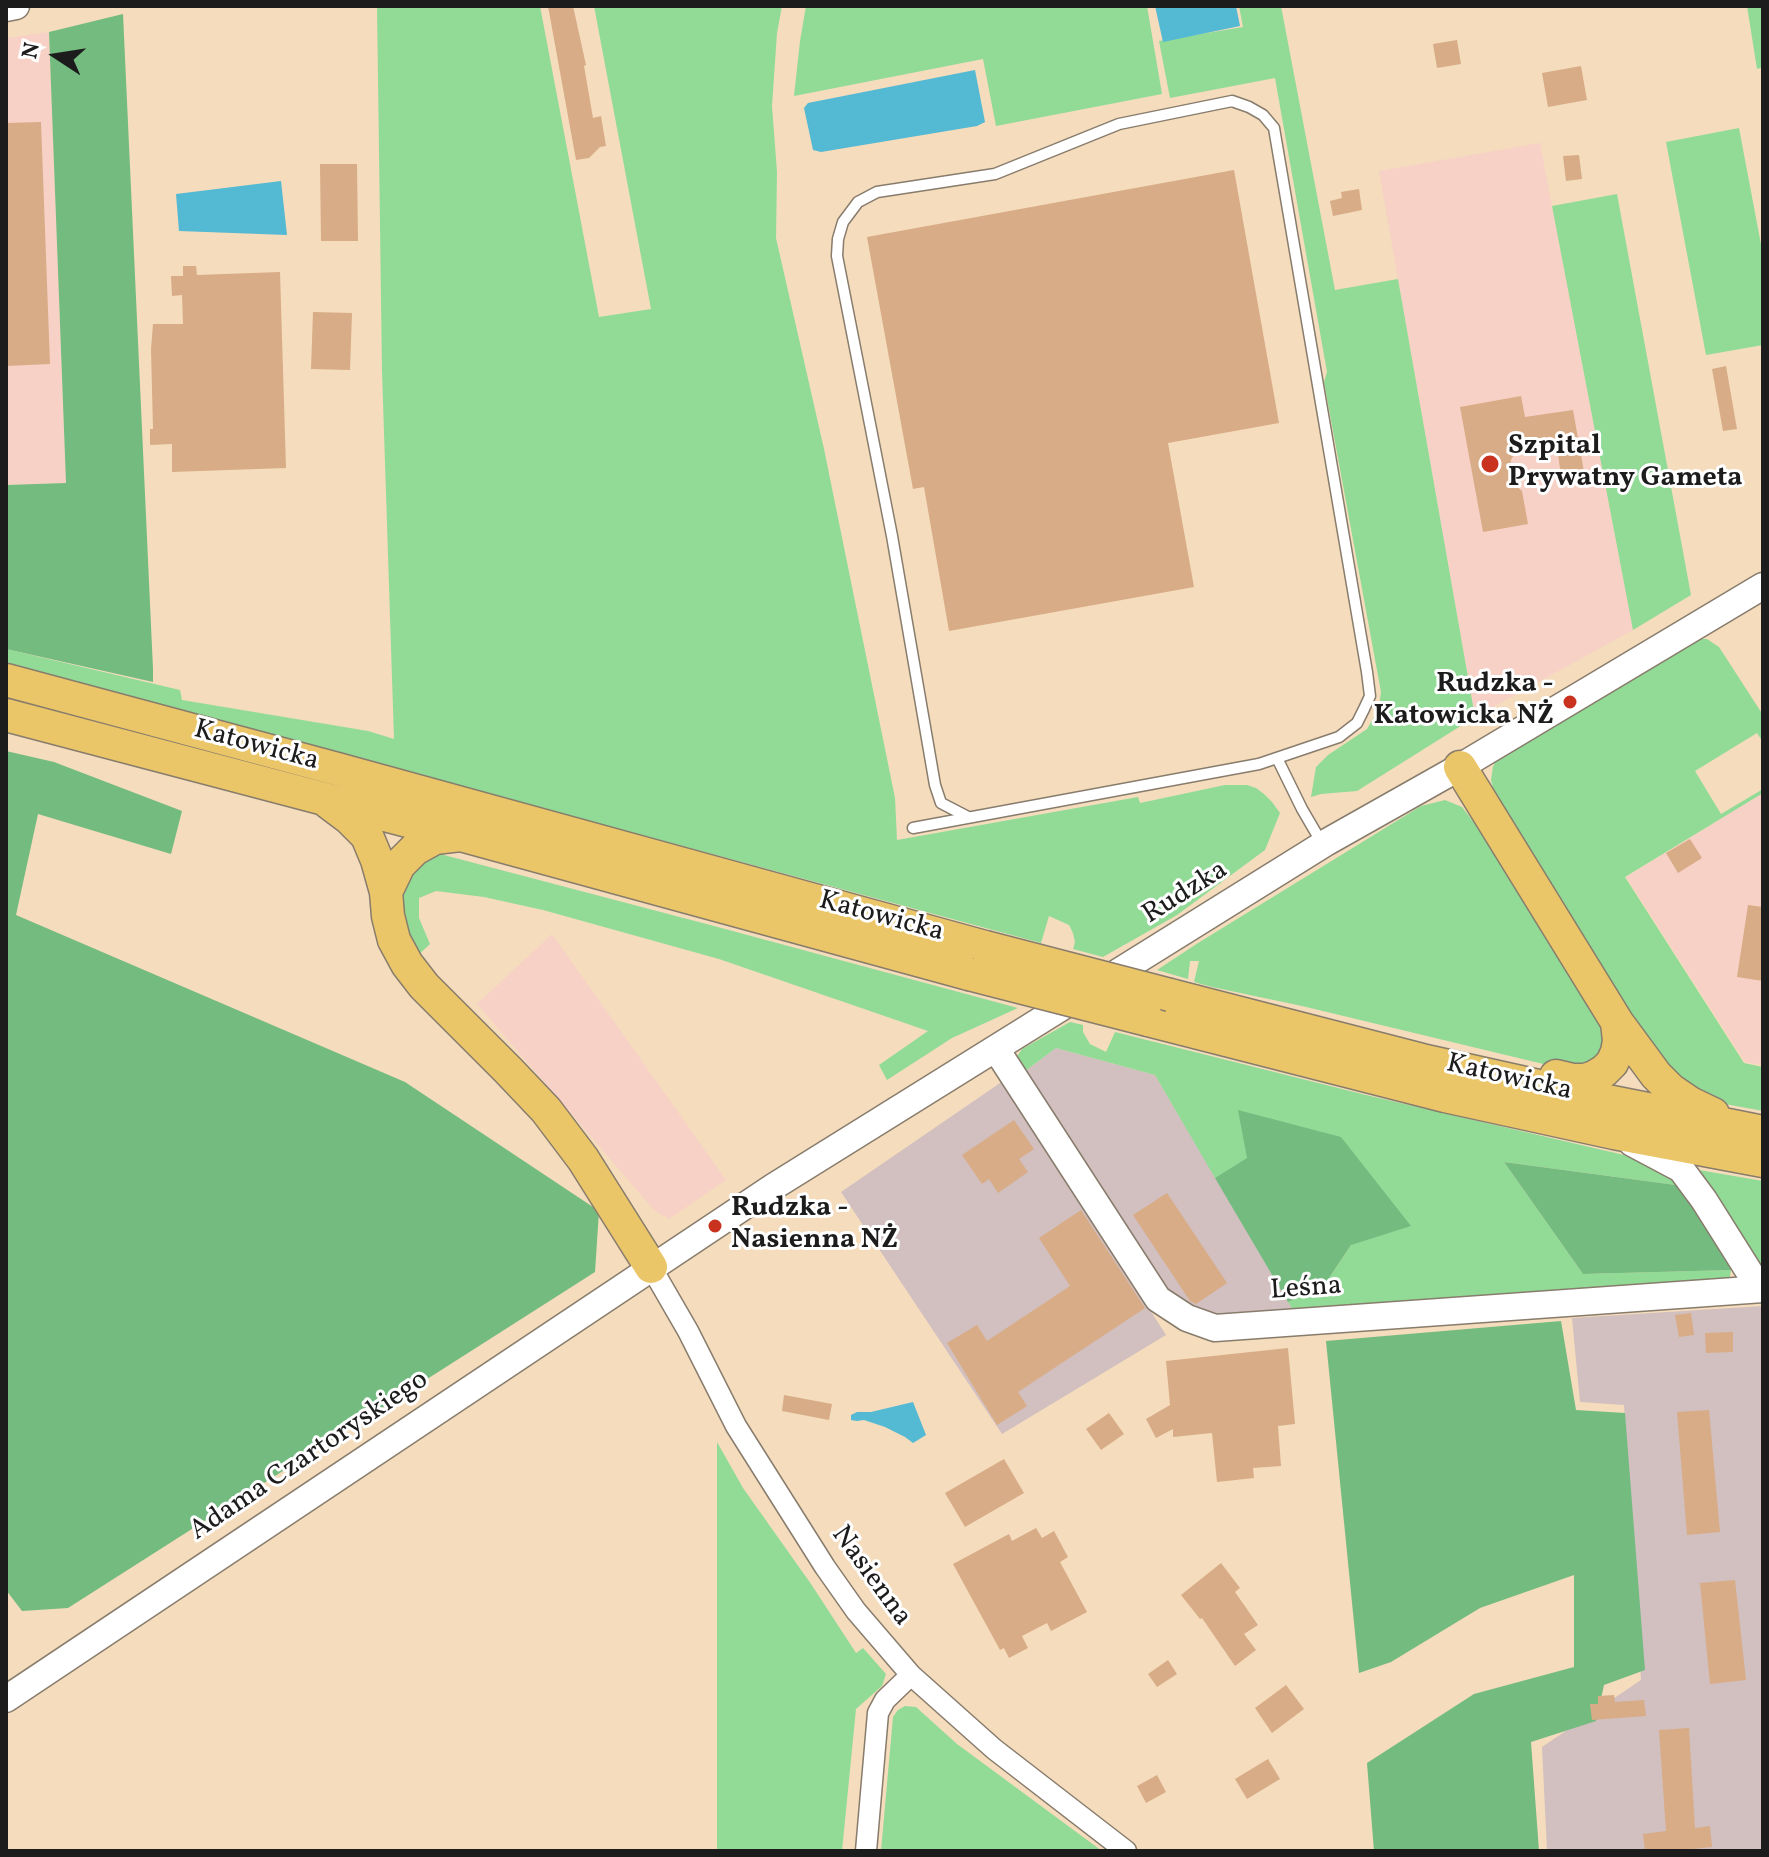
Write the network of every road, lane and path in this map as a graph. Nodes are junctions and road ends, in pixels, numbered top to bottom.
1 (16, 6) edge
2 (6, 8) edge
3 (1763, 586) edge
4 (6, 680) edge
5 (6, 715) edge
6 (1277, 758) junction
7 (1460, 767) junction
8 (320, 797) junction
9 (968, 817) junction
10 (913, 828) dead end
11 (461, 835) junction
12 (1323, 845) junction
13 (386, 892) junction
14 (977, 960) junction
15 (1241, 1013) junction
16 (1617, 1022) junction
17 (996, 1049) junction
18 (1756, 1130) edge
19 (1614, 1133) junction
20 (1763, 1161) edge
21 (651, 1267) junction
22 (1762, 1289) edge
23 (911, 1675) junction
24 (6, 1699) edge
25 (866, 1851) edge
26 (1126, 1851) edge

1 - 2 street
3 - 7 street, Rudzka
4 - 14 main road, Katowicka
5 - 8 main road, Katowicka
6 - 9 lane
6 - 9 lane
6 - 12 lane
7 - 12 street, Rudzka
7 - 16 main road
8 - 11 main road, Katowicka
8 - 13 main road
9 - 10 lane
11 - 13 main road
11 - 14 main road, Katowicka
12 - 17 street, Rudzka
13 - 21 main road
14 - 15 main road, Katowicka, bridge
14 - 19 main road, Katowicka, bridge
15 - 16 main road
15 - 18 main road, Katowicka
16 - 18 main road
17 - 21 street, Rudzka
17 - 22 street, Leśna
19 - 20 main road, Katowicka
19 - 22 street
21 - 23 street, Nasienna
21 - 24 street, Adama Czartoryskiego
23 - 25 street
23 - 26 street, Nasienna

